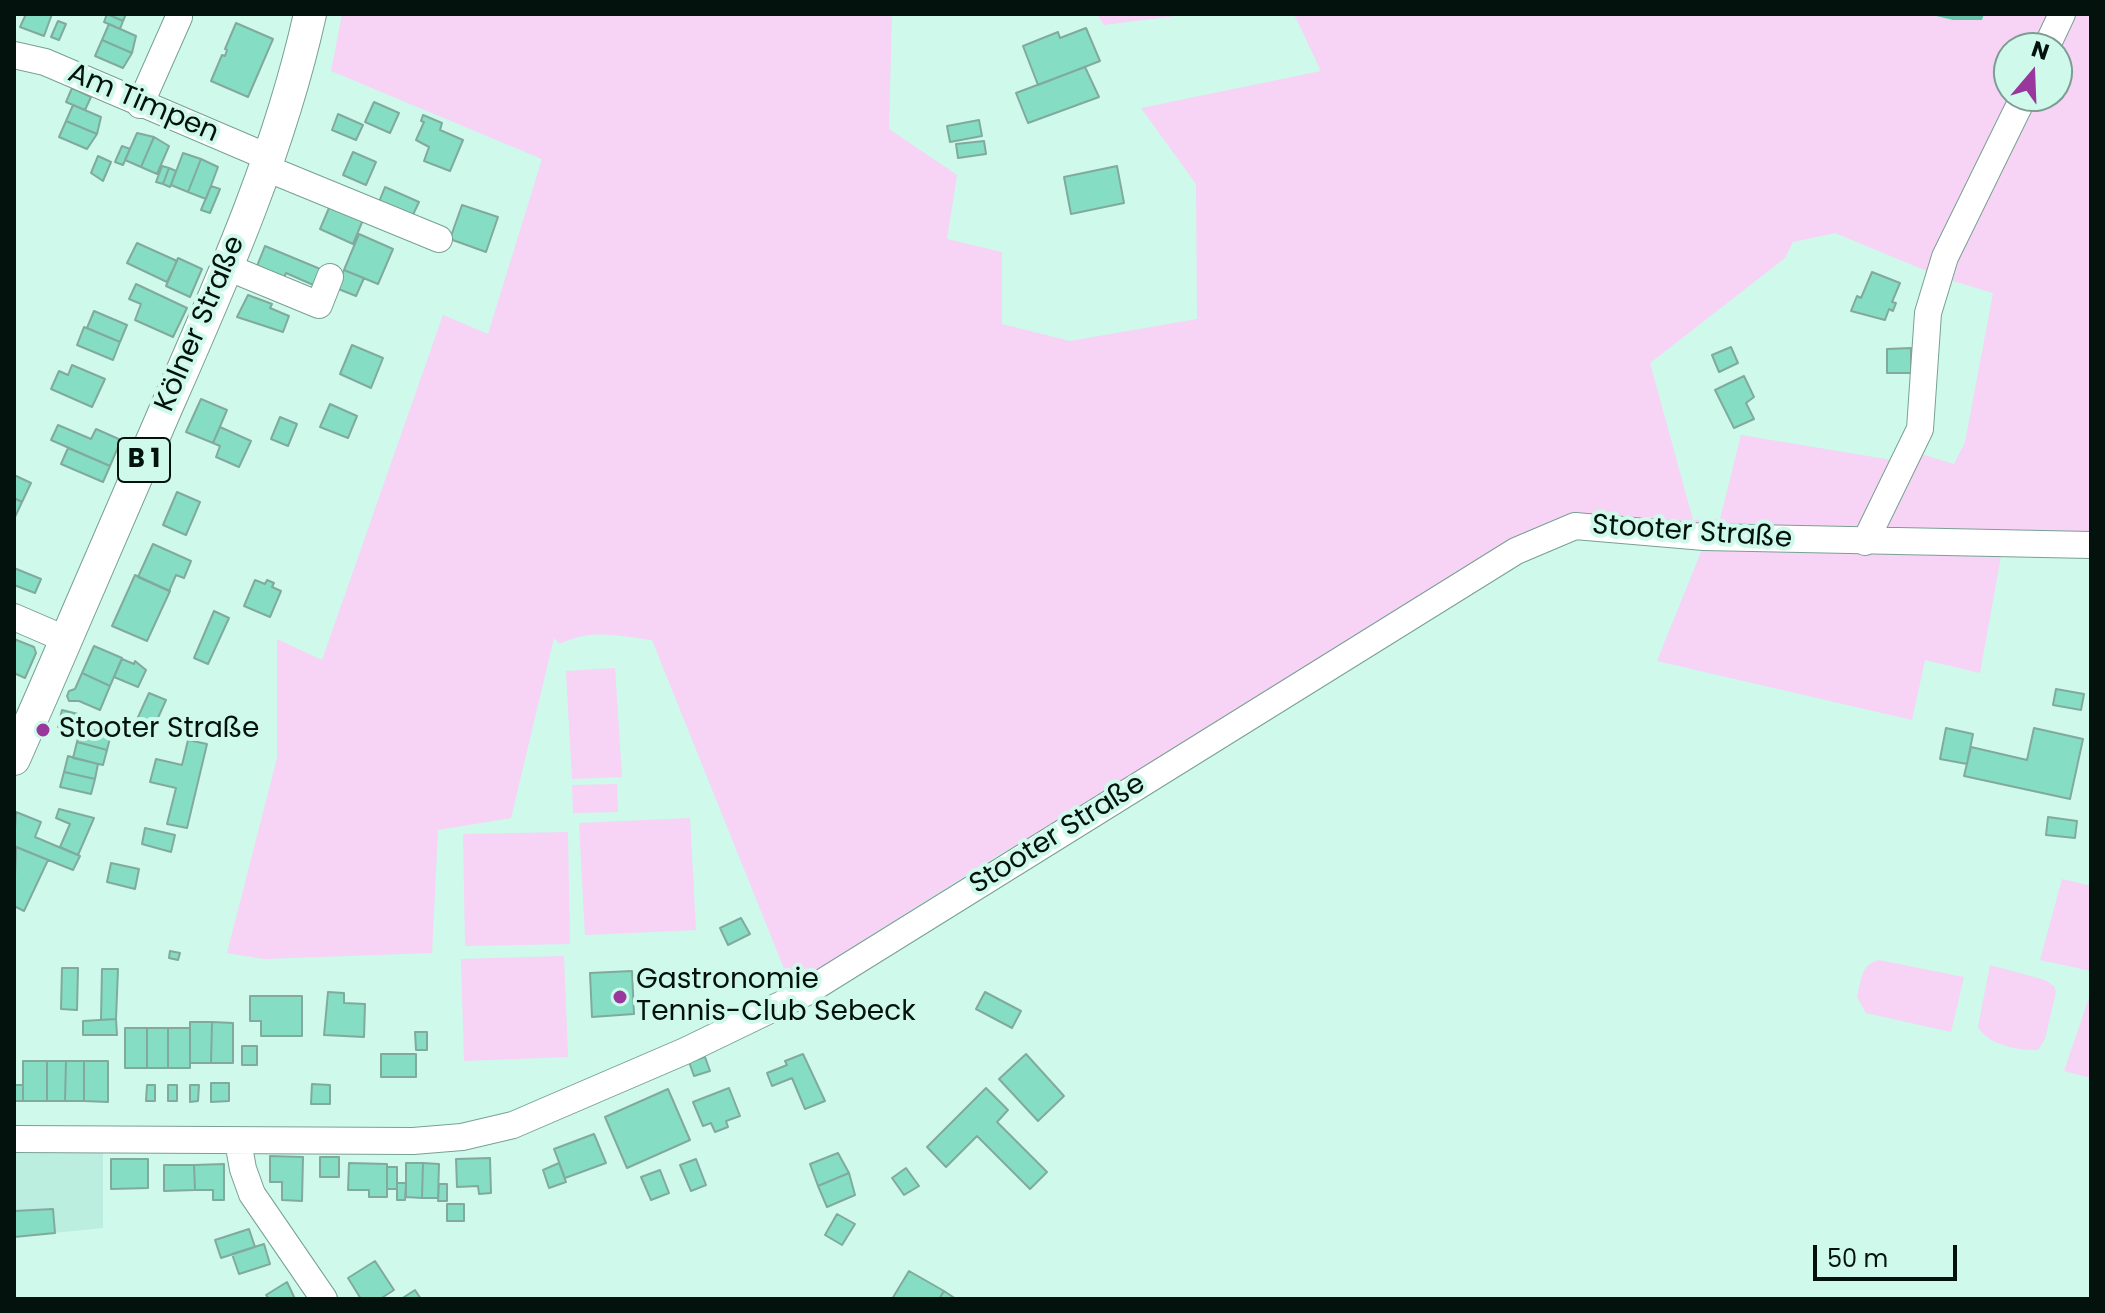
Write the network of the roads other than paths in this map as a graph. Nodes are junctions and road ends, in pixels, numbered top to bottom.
1 (310, 14) edge
2 (179, 17) dead end
3 (14, 55) edge
4 (140, 105) junction
5 (2016, 112) edge
6 (268, 163) junction
7 (439, 239) dead end
8 (227, 267) junction
9 (330, 277) dead end
10 (1865, 542) junction
11 (2091, 545) edge
12 (14, 617) edge
13 (65, 639) junction
14 (14, 759) edge
15 (14, 1139) edge
16 (238, 1141) junction
17 (324, 1299) edge

1 - 6 main road, Kölner Straße / B 1
2 - 4 street
3 - 4 street, Am Timpen
4 - 6 street, Am Timpen
5 - 10 street
6 - 7 street, Am Timpen
6 - 8 main road, Kölner Straße / B 1
8 - 9 street
8 - 13 main road, Kölner Straße / B 1
10 - 11 street, Stooter Straße
10 - 16 street, Stooter Straße
12 - 13 street
13 - 14 main road, Kölner Straße / B 1
15 - 16 street, Stooter Straße
16 - 17 street

